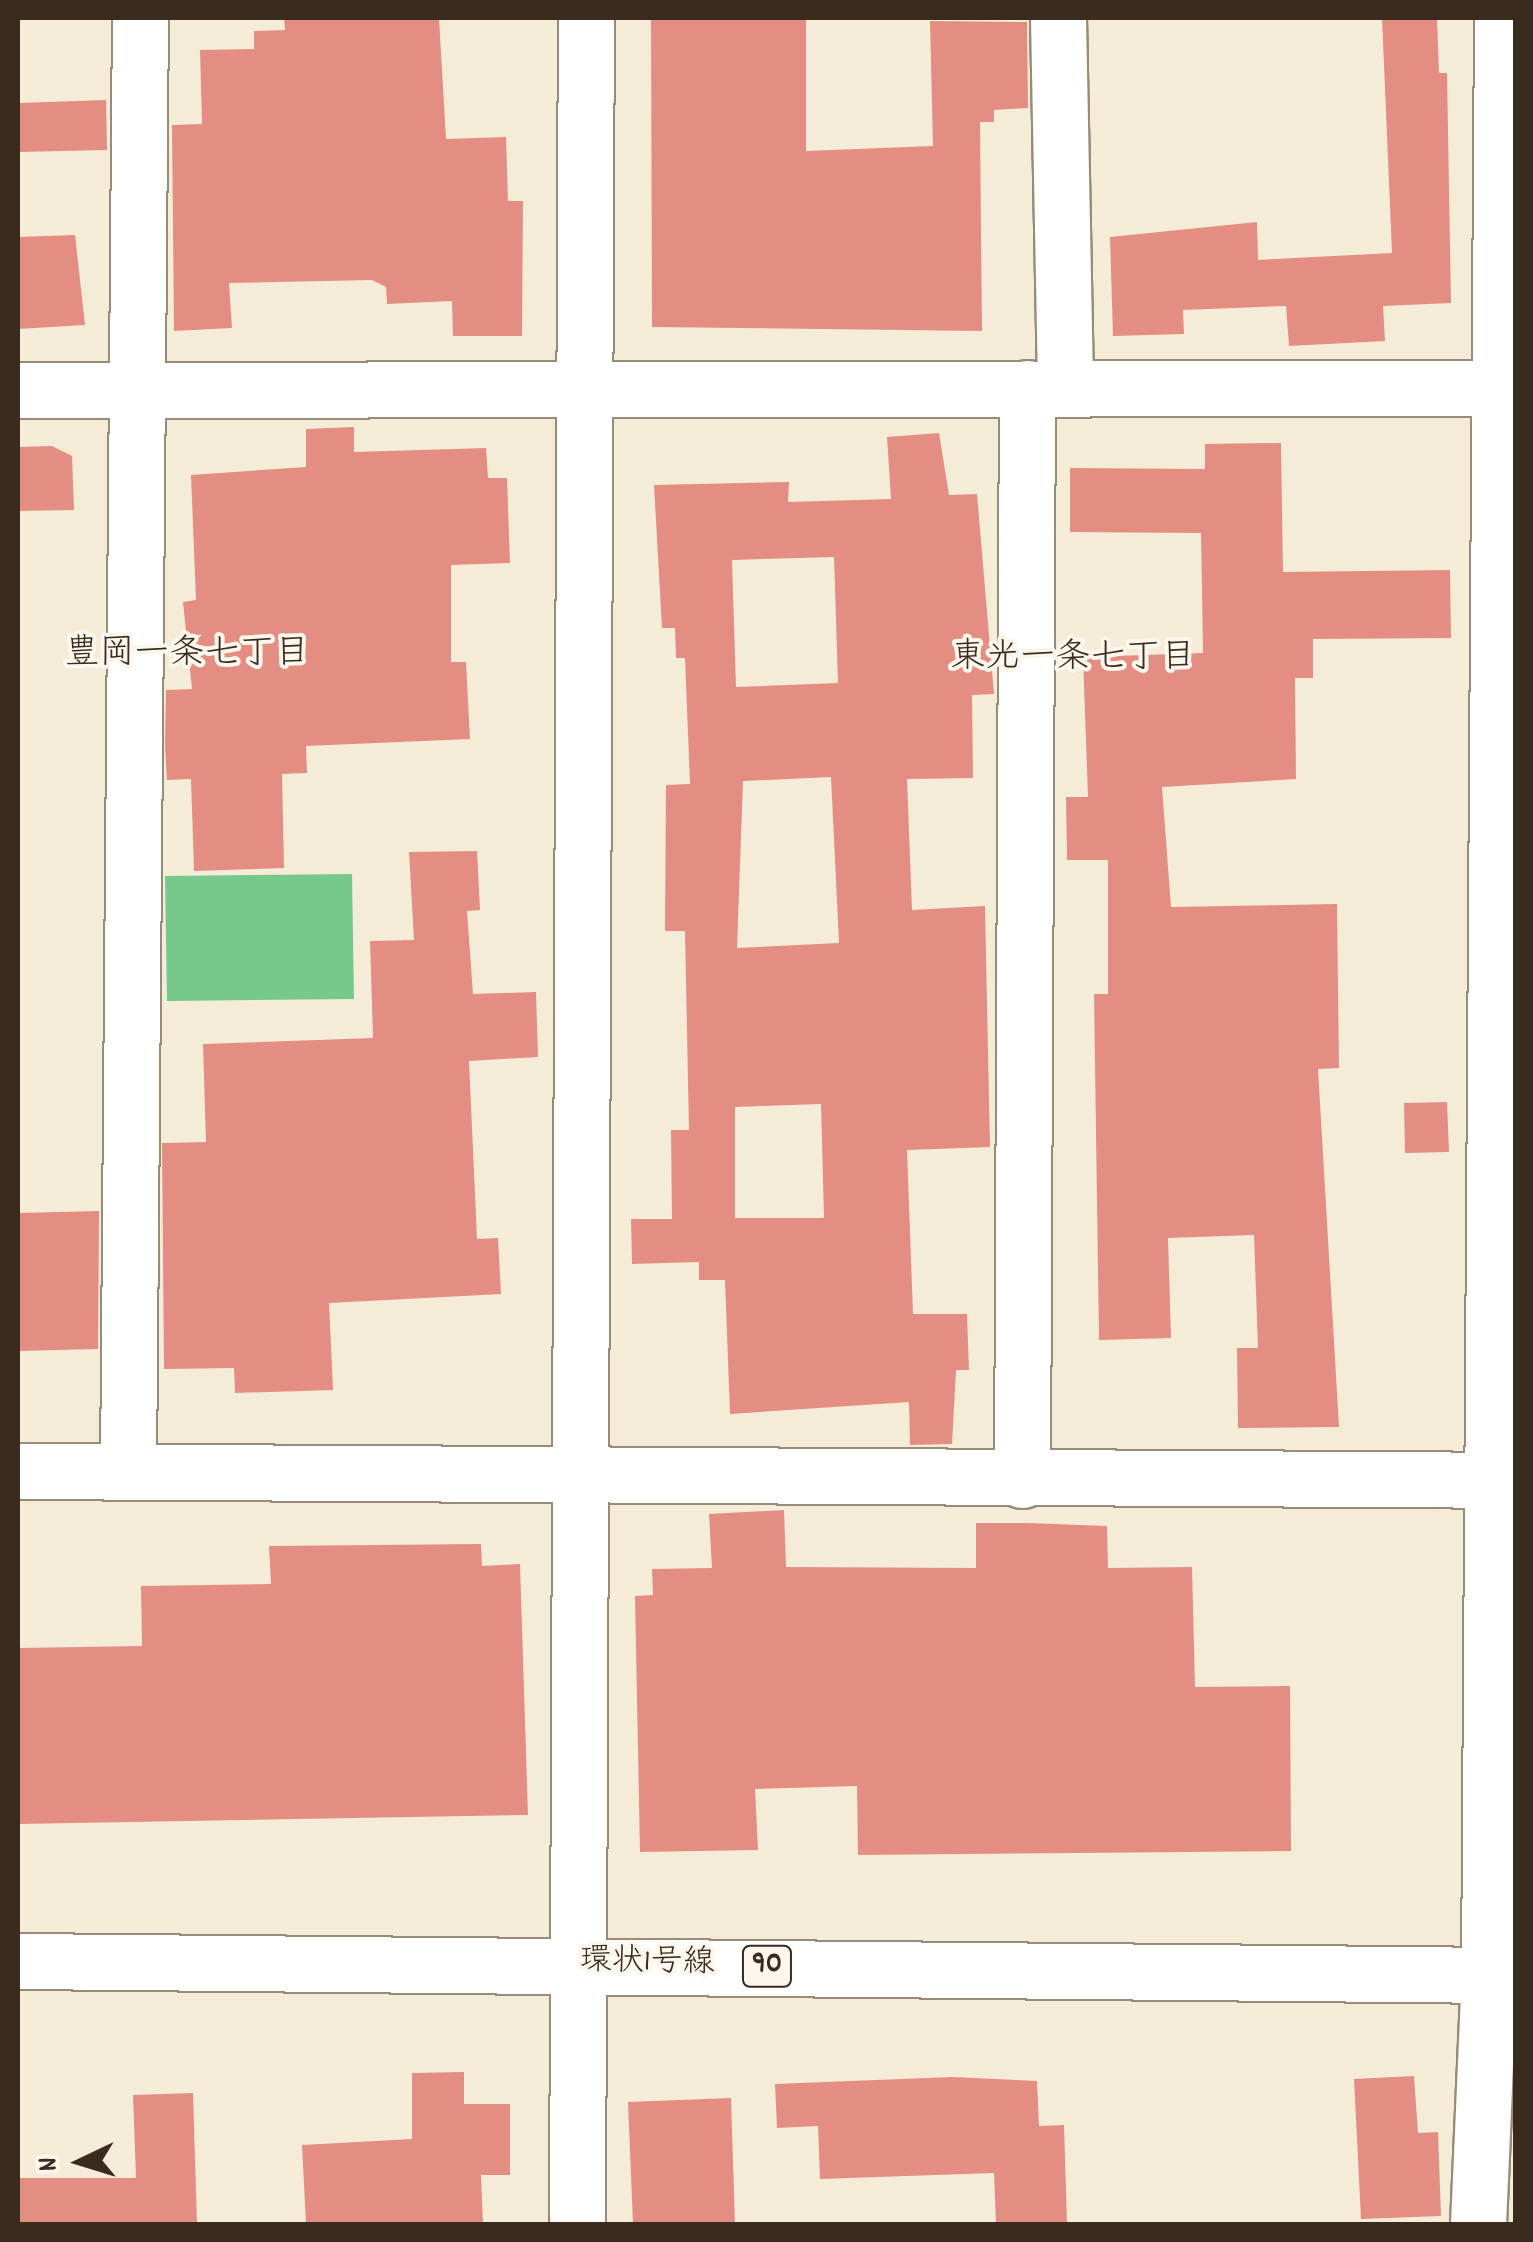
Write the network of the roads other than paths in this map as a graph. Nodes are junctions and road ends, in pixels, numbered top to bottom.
1 (140, 18) edge
2 (586, 18) edge
3 (1058, 18) edge
4 (1502, 18) edge
5 (1046, 388) junction
6 (1507, 388) edge
7 (18, 390) edge
8 (130, 390) junction
9 (590, 391) junction
10 (18, 1472) edge
11 (128, 1472) junction
12 (584, 1478) junction
13 (1022, 1480) junction
14 (1503, 1480) edge
15 (18, 1961) edge
16 (578, 1963) junction
17 (1502, 1976) edge
18 (577, 2224) edge
19 (1478, 2224) edge

1 - 8 street
2 - 9 street
3 - 5 street
4 - 6 street
5 - 6 street
5 - 9 street
5 - 13 street
6 - 14 street
7 - 8 street
8 - 9 street
8 - 11 street
9 - 12 street
10 - 11 street
11 - 12 street
12 - 13 street
12 - 16 street
13 - 14 street
14 - 17 street
15 - 16 street, 環状1号線 / 90
16 - 17 street, 環状1号線 / 90
16 - 18 street
17 - 19 street

